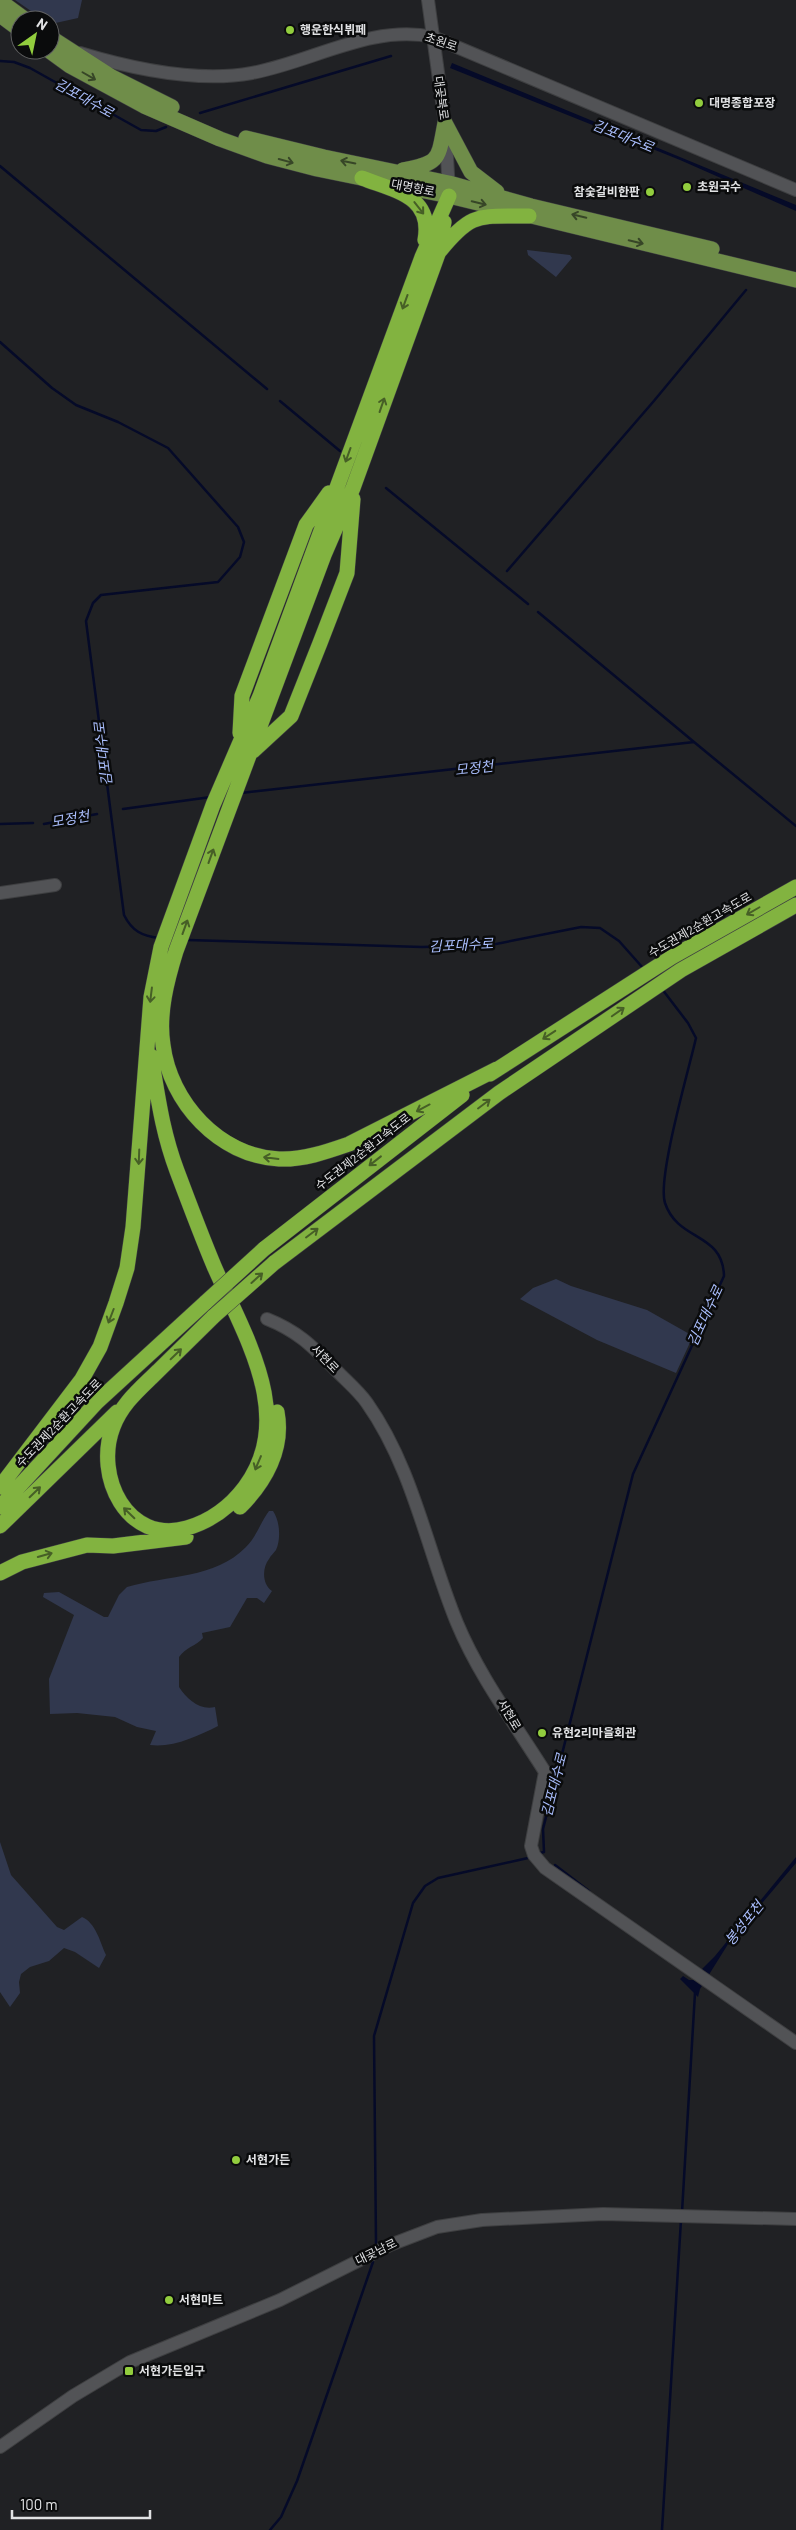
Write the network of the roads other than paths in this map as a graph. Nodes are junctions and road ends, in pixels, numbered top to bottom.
1 (428, 0) edge
2 (0, 1) edge
3 (12, 10) edge
4 (433, 38) junction
5 (60, 44) edge
6 (67, 49) junction
7 (60, 57) edge
8 (123, 64) junction
9 (112, 77) junction
10 (445, 123) junction
11 (396, 172) junction
12 (362, 178) junction
13 (449, 189) junction
14 (796, 190) edge
15 (530, 211) junction
16 (438, 254) junction
17 (422, 257) junction
18 (796, 270) edge
19 (796, 280) edge
20 (353, 488) junction
21 (250, 757) junction
22 (55, 885) dead end
23 (796, 887) edge
24 (0, 893) edge
25 (796, 905) edge
26 (147, 1035) junction
27 (163, 1045) junction
28 (497, 1069) junction
29 (267, 1318) dead end
30 (158, 1371) junction
31 (0, 1487) edge
32 (0, 1507) edge
33 (0, 1526) edge
34 (0, 1573) edge
35 (796, 2043) edge
36 (796, 2219) edge
37 (0, 2447) edge

1 - 4 street, 대곶북로
2 - 3 main road
4 - 8 street, 초원로
4 - 10 street, 대곶북로
4 - 14 street, 초원로
5 - 6 main road, 대명항로
6 - 8 street, 초원로
6 - 9 main road, 대명항로
7 -> 12 main road, 대명항로
8 - 9 street
11 -> 9 main road, 대명항로
10 - 11 main road
10 - 13 street, 대곶북로
10 - 15 main road
11 - 13 main road, 대명항로
12 - 13 main road, 대명항로
12 -> 17 highway
13 - 15 main road, 대명항로
13 - 16 highway
13 - 17 highway
15 - 16 highway
18 -> 15 main road, 대명항로
15 -> 19 main road, 대명항로
20 -> 16 highway
17 -> 26 highway
20 - 21 highway
20 - 21 highway
27 -> 21 highway
22 - 24 street
23 -> 28 highway, 수도권제2순환고속도로
30 -> 25 highway, bridge
26 -> 30 highway
26 -> 31 highway
28 -> 27 highway
34 -> 27 highway
28 -> 32 highway, 수도권제2순환고속도로, bridge
29 - 35 street, 서현로
33 -> 30 highway
36 - 37 street, 대곶남로

